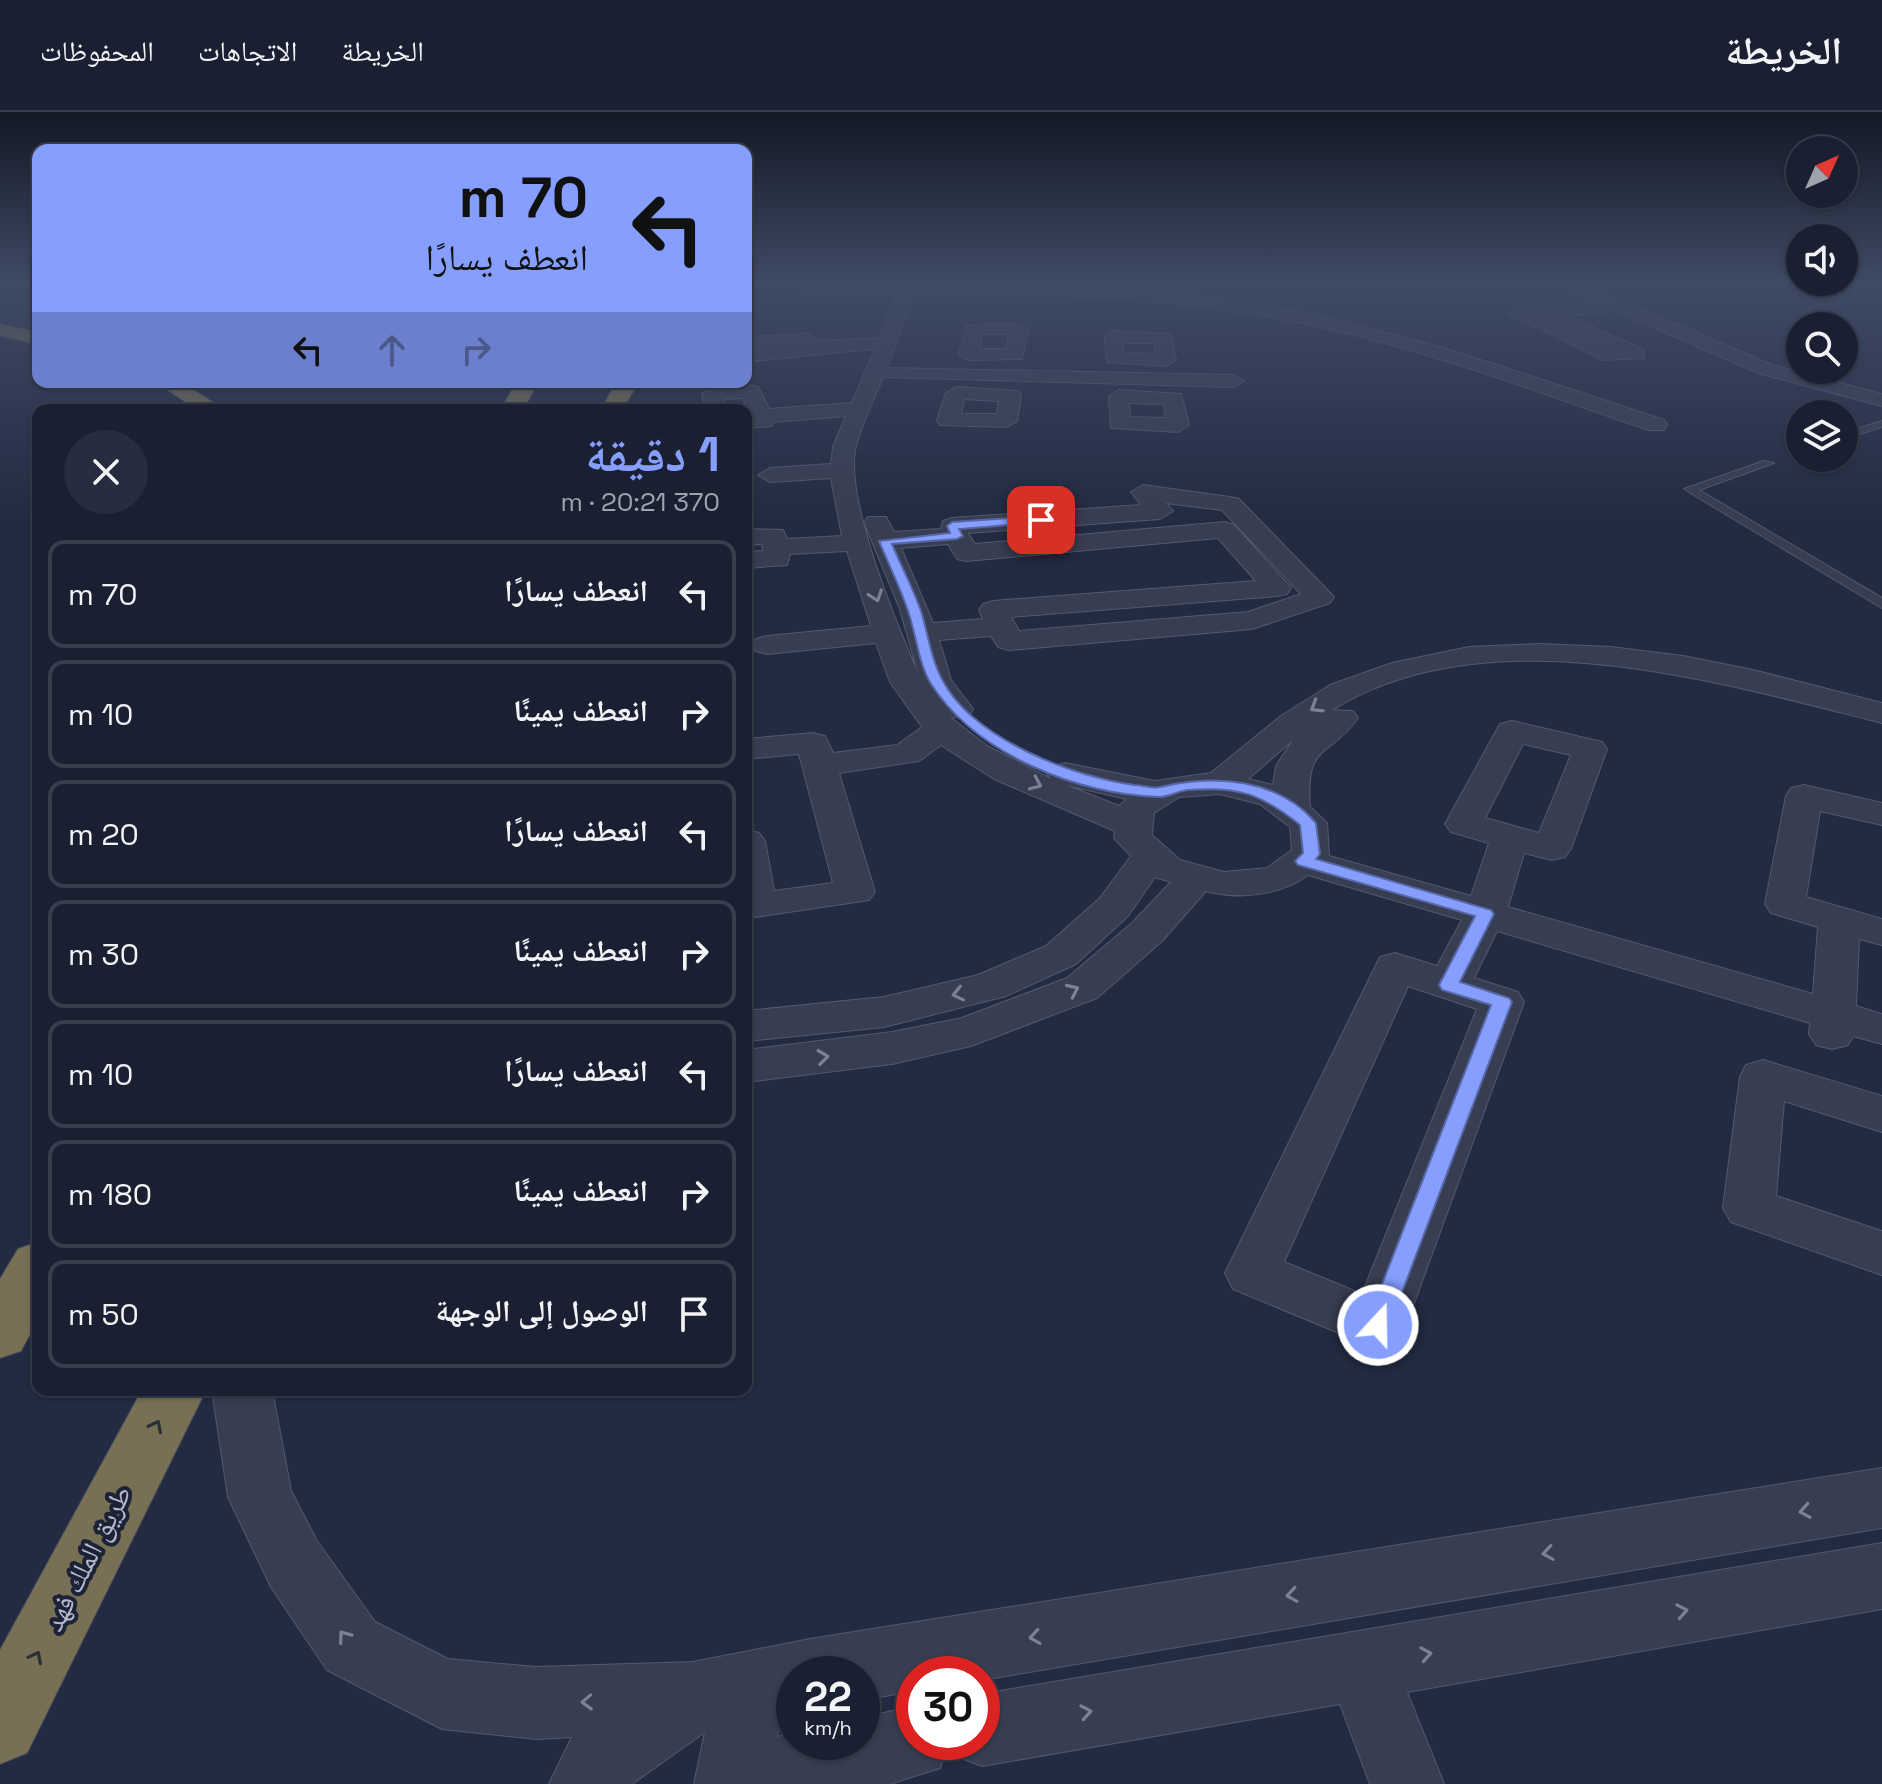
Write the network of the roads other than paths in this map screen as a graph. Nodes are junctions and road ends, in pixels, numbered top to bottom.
1 (879, 362) edge
2 (895, 362) edge
3 (988, 362) edge
4 (1462, 362) edge
5 (1749, 362) edge
6 (890, 373) junction
7 (1234, 381) dead end
8 (983, 385) junction
9 (176, 388) edge
10 (1882, 400) edge
11 (204, 404) edge
12 (714, 404) edge
13 (859, 409) junction
14 (754, 419) edge
15 (1882, 424) edge
16 (1656, 425) dead end
17 (1858, 432) edge
18 (1768, 463) dead end
19 (752, 467) edge
20 (841, 470) junction
21 (770, 475) junction
22 (752, 486) edge
23 (957, 536) junction
24 (752, 537) edge
25 (871, 542) junction
26 (776, 547) junction
27 (752, 560) edge
28 (1882, 604) edge
29 (1001, 626) junction
30 (889, 633) junction
31 (921, 633) junction
32 (753, 645) edge
33 (1882, 713) edge
34 (1882, 727) edge
35 (943, 728) junction
36 (752, 748) edge
37 (819, 765) junction
38 (1220, 783) junction
39 (1162, 793) junction
40 (1292, 811) junction
41 (1882, 814) edge
42 (1510, 837) dead end
43 (1143, 841) junction
44 (1304, 861) junction
45 (1197, 877) junction
46 (752, 879) edge
47 (1485, 914) junction
48 (1839, 920) junction
49 (1882, 932) edge
50 (1449, 985) junction
51 (1847, 1024) edge
52 (752, 1025) edge
53 (752, 1065) edge
54 (1829, 1097) junction
55 (1882, 1114) edge
56 (1882, 1253) edge
57 (32, 1276) edge
58 (0, 1333) edge
59 (172, 1396) edge
60 (243, 1396) edge
61 (1882, 1498) edge
62 (1882, 1576) edge
63 (1361, 1665) junction
64 (762, 1683) edge
65 (0, 1726) edge
66 (1000, 1727) edge
67 (896, 1746) edge
68 (586, 1784) edge
69 (733, 1784) edge
70 (1407, 1784) edge

1 - 13 street
2 - 6 street
3 - 8 street
4 - 16 street
5 - 10 street
6 - 8 street
6 - 25 street
7 - 8 street
9 - 11 highway
12 - 14 street
13 - 14 street
13 - 20 street
15 - 17 lane
18 - 28 lane
19 - 21 street
20 - 21 street
20 - 25 street
21 - 22 street
23 - 25 street
23 - 29 street
23 - 29 street
24 - 26 street
25 - 26 street
25 -> 30 street
25 - 31 street
26 - 27 street
29 - 31 street
30 - 32 street
30 - 35 street
31 - 39 street
33 -> 38 street
34 - 40 street
35 - 37 street
35 -> 43 street
36 - 37 street
37 - 46 street
38 - 39 street
38 - 40 street
39 - 43 street
40 - 44 street
41 - 48 street
42 - 47 street
43 - 45 street
43 -> 52 street
44 - 45 street
44 - 47 street
53 -> 45 street
47 - 50 street
47 - 51 street
48 - 49 street
48 - 51 street
50 - 50 street
51 - 54 street
54 - 55 street
54 - 56 street
57 - 58 highway
65 -> 59 highway, طريق الملك فهد
64 -> 60 street
61 -> 64 street
63 -> 62 street
66 -> 63 street
63 - 70 street
64 - 68 street
64 - 69 street
67 - 69 street

